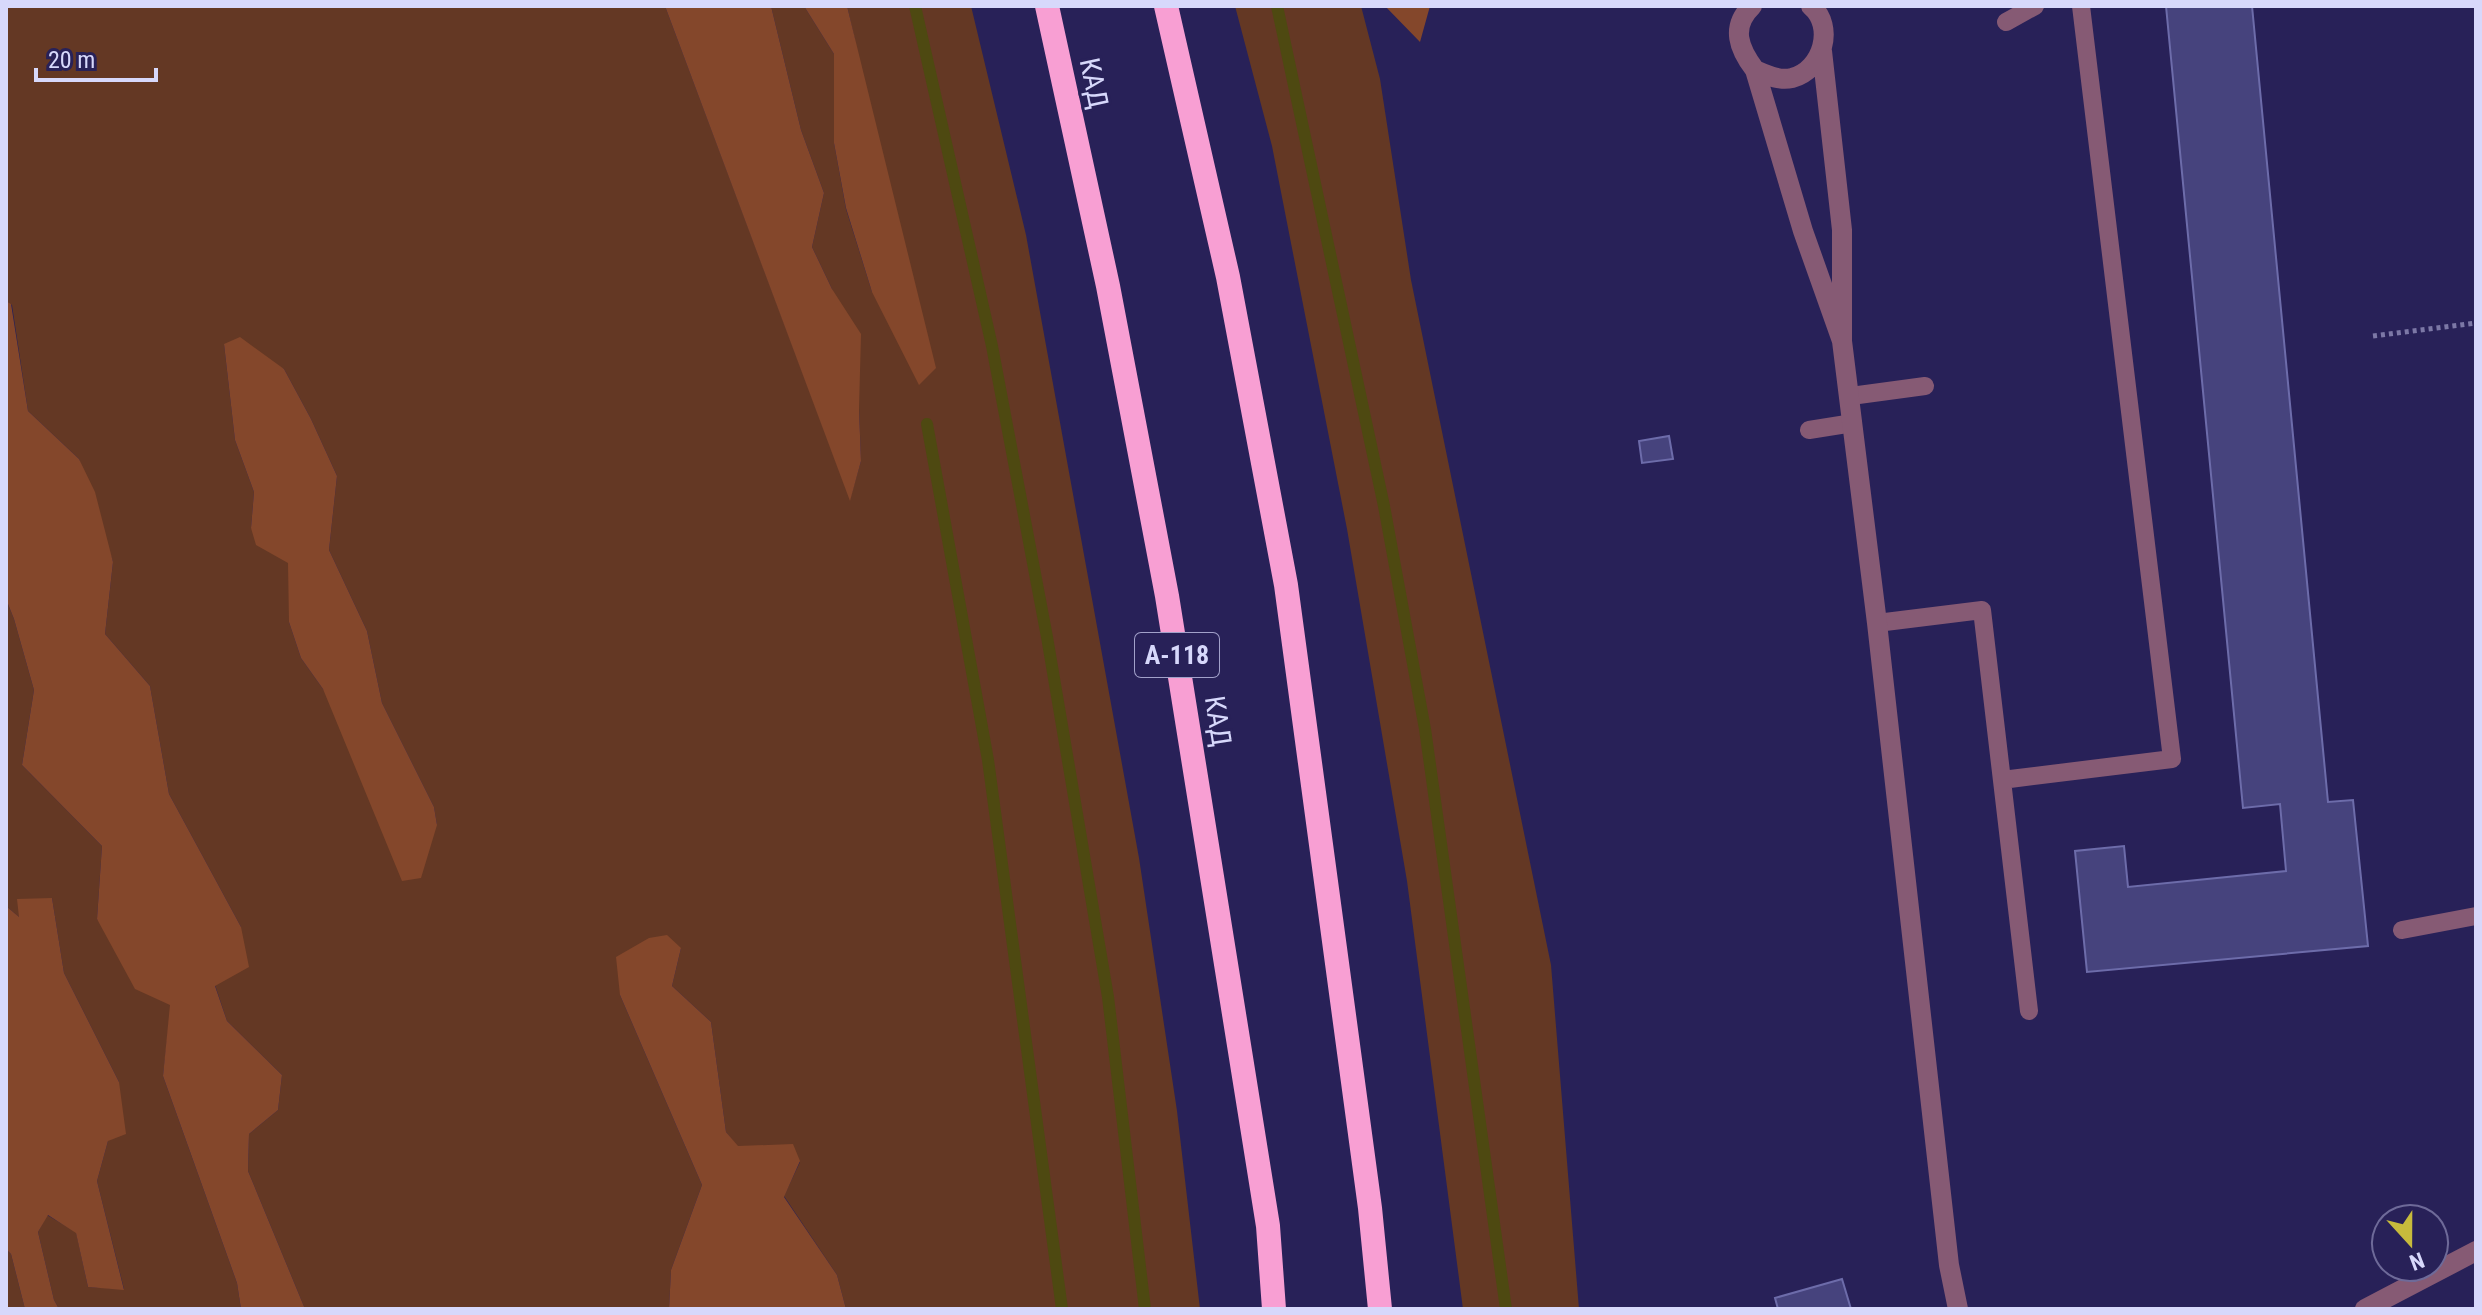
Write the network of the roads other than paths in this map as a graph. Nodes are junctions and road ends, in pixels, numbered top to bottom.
1 (1047, 6) edge
2 (1166, 6) edge
3 (1752, 6) edge
4 (2035, 6) edge
5 (2081, 6) edge
6 (1818, 8) edge
7 (2006, 22) dead end
8 (1822, 51) junction
9 (1755, 70) junction
10 (1842, 341) junction
11 (1925, 386) dead end
12 (1851, 396) junction
13 (1853, 423) junction
14 (1809, 430) dead end
15 (1877, 623) junction
16 (2002, 780) junction
17 (2476, 916) edge
18 (2402, 930) dead end
19 (2029, 1011) dead end
20 (2476, 1251) edge
21 (1274, 1309) edge
22 (1380, 1309) edge
23 (1958, 1309) edge
24 (2365, 1309) edge

1 - 21 highway, КАД / А-118
2 - 22 highway
3 - 9 street
4 - 7 lane
5 - 16 lane
6 - 8 street
8 - 9 street
8 - 10 street
9 - 10 street
10 - 12 street
11 - 12 lane
12 - 13 street
13 - 14 lane
13 - 15 street
15 - 16 lane
15 - 23 street
16 - 19 lane
17 - 18 lane
20 - 24 street

